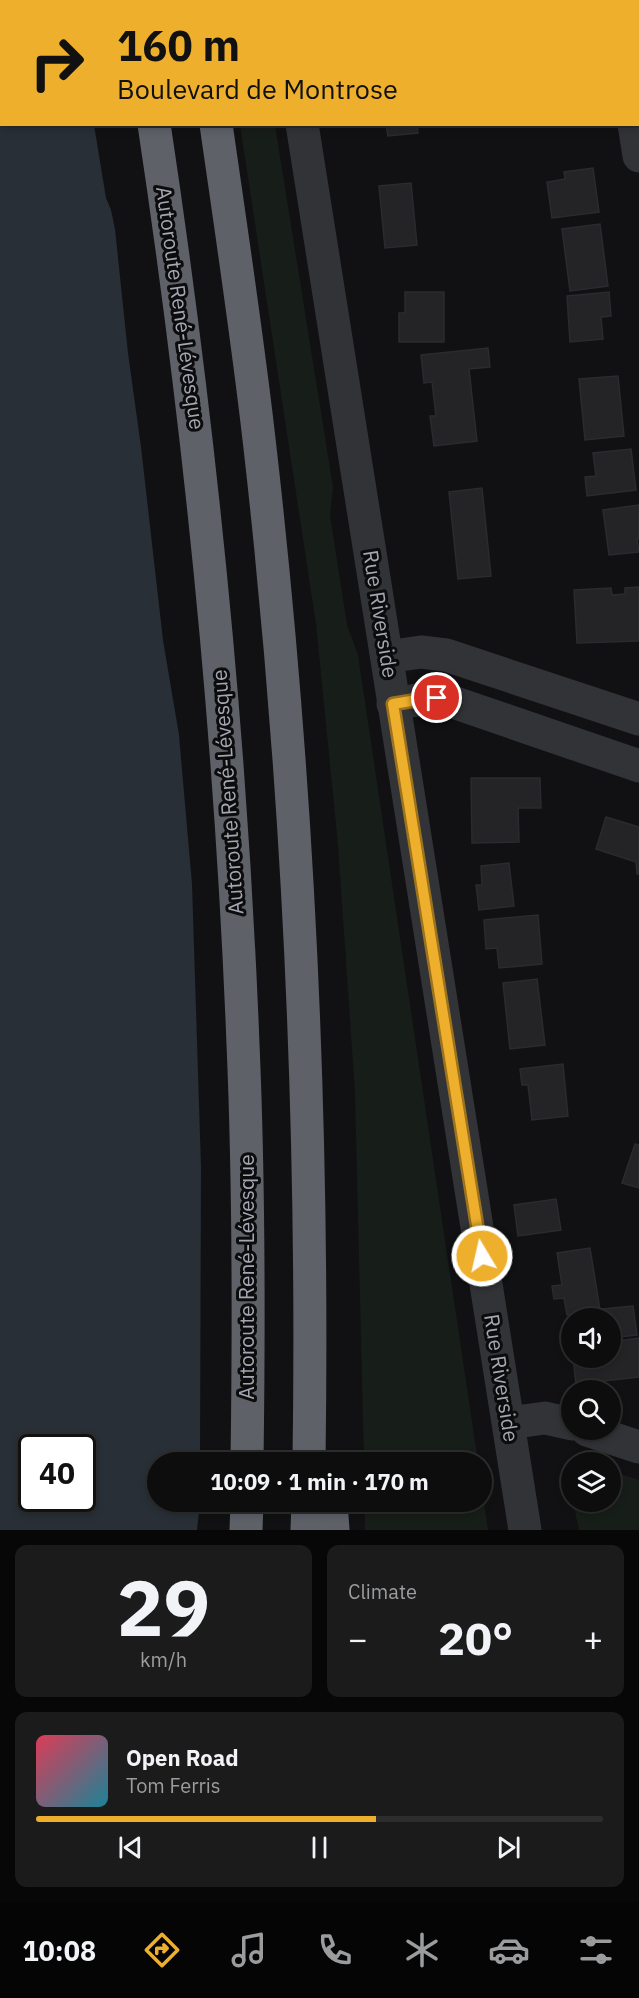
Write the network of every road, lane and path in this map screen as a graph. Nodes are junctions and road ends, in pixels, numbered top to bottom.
1 (154, 126) edge
2 (216, 126) edge
3 (302, 126) edge
4 (634, 126) edge
5 (639, 156) edge
6 (387, 657) junction
7 (393, 704) junction
8 (639, 719) edge
9 (639, 766) edge
10 (309, 1227) junction
11 (561, 1422) edge
12 (509, 1424) junction
13 (618, 1440) edge
14 (639, 1447) edge
15 (247, 1452) edge
16 (309, 1452) edge
17 (327, 1452) edge
18 (247, 1512) edge
19 (308, 1512) edge
20 (332, 1512) edge
21 (246, 1530) edge
22 (308, 1530) edge
23 (333, 1530) edge
24 (525, 1530) edge

1 - 15 highway, Autoroute René-Lévesque
2 - 10 highway
3 - 6 street, Rue Riverside
4 - 5 street
6 - 7 street, Rue Riverside
6 - 8 street
7 - 9 street
7 - 12 street, Rue Riverside
10 - 16 highway
10 - 17 highway
11 - 12 street
12 - 24 street, Rue Riverside
13 - 14 street
18 - 21 highway
19 - 22 highway
20 - 23 highway

